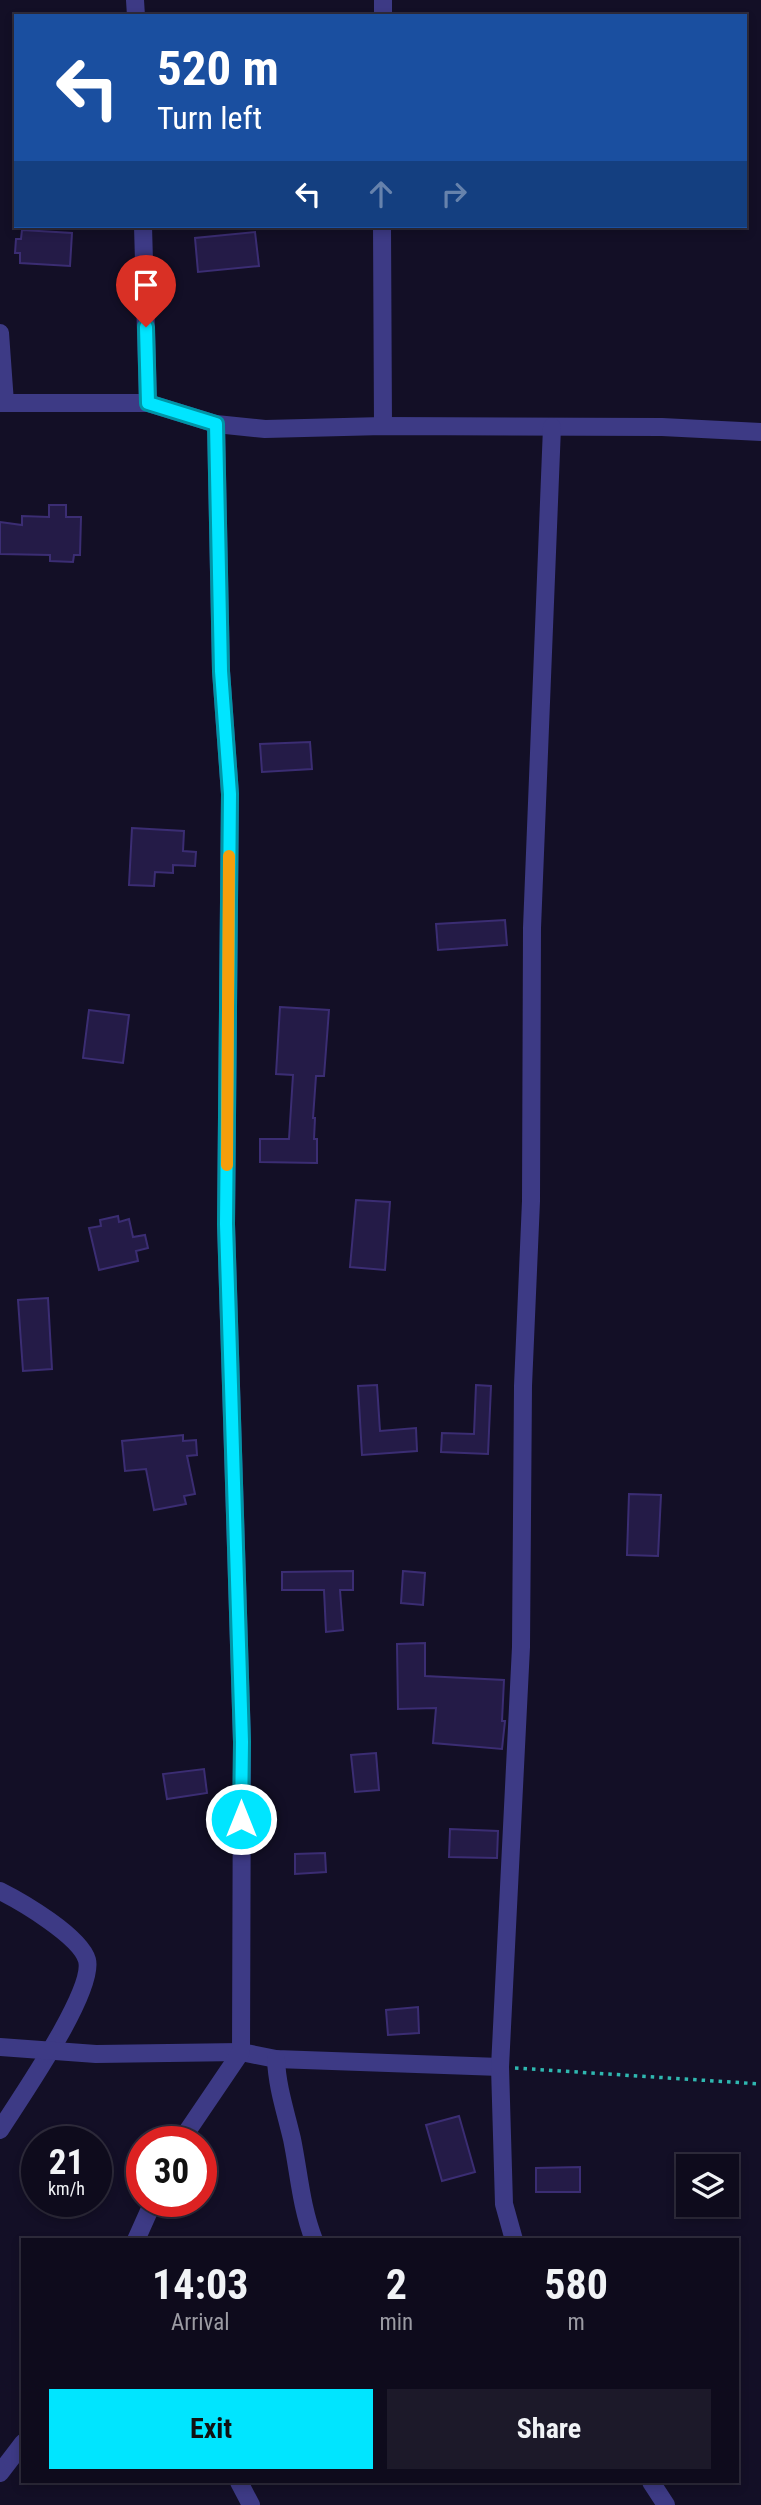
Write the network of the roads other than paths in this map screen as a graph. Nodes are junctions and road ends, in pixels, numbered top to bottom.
1 (143, 228) edge
2 (382, 228) edge
3 (0, 333) edge
4 (3, 403) edge
5 (148, 403) junction
6 (216, 424) junction
7 (383, 426) junction
8 (552, 427) junction
9 (761, 432) edge
10 (0, 1891) edge
11 (0, 2047) edge
12 (52, 2051) junction
13 (241, 2052) junction
14 (275, 2059) junction
15 (500, 2067) junction
16 (191, 2126) edge
17 (0, 2130) edge
18 (146, 2217) edge
19 (137, 2238) edge
20 (313, 2238) edge
21 (513, 2238) edge
22 (21, 2445) edge
23 (0, 2473) edge
24 (240, 2483) edge
25 (652, 2483) edge
26 (251, 2505) edge
27 (666, 2505) edge

1 - 5 street
2 - 7 street
3 - 4 street
4 - 5 street
5 - 6 street
6 - 7 street
6 - 13 street
7 - 8 street
8 - 9 street
8 - 15 street
10 - 12 street
11 - 12 street
12 - 13 street
12 - 17 street
13 - 14 street
13 - 16 street
14 - 15 street
14 - 20 street
15 - 21 street
18 - 19 street
22 - 23 street
24 - 26 street
25 - 27 street

